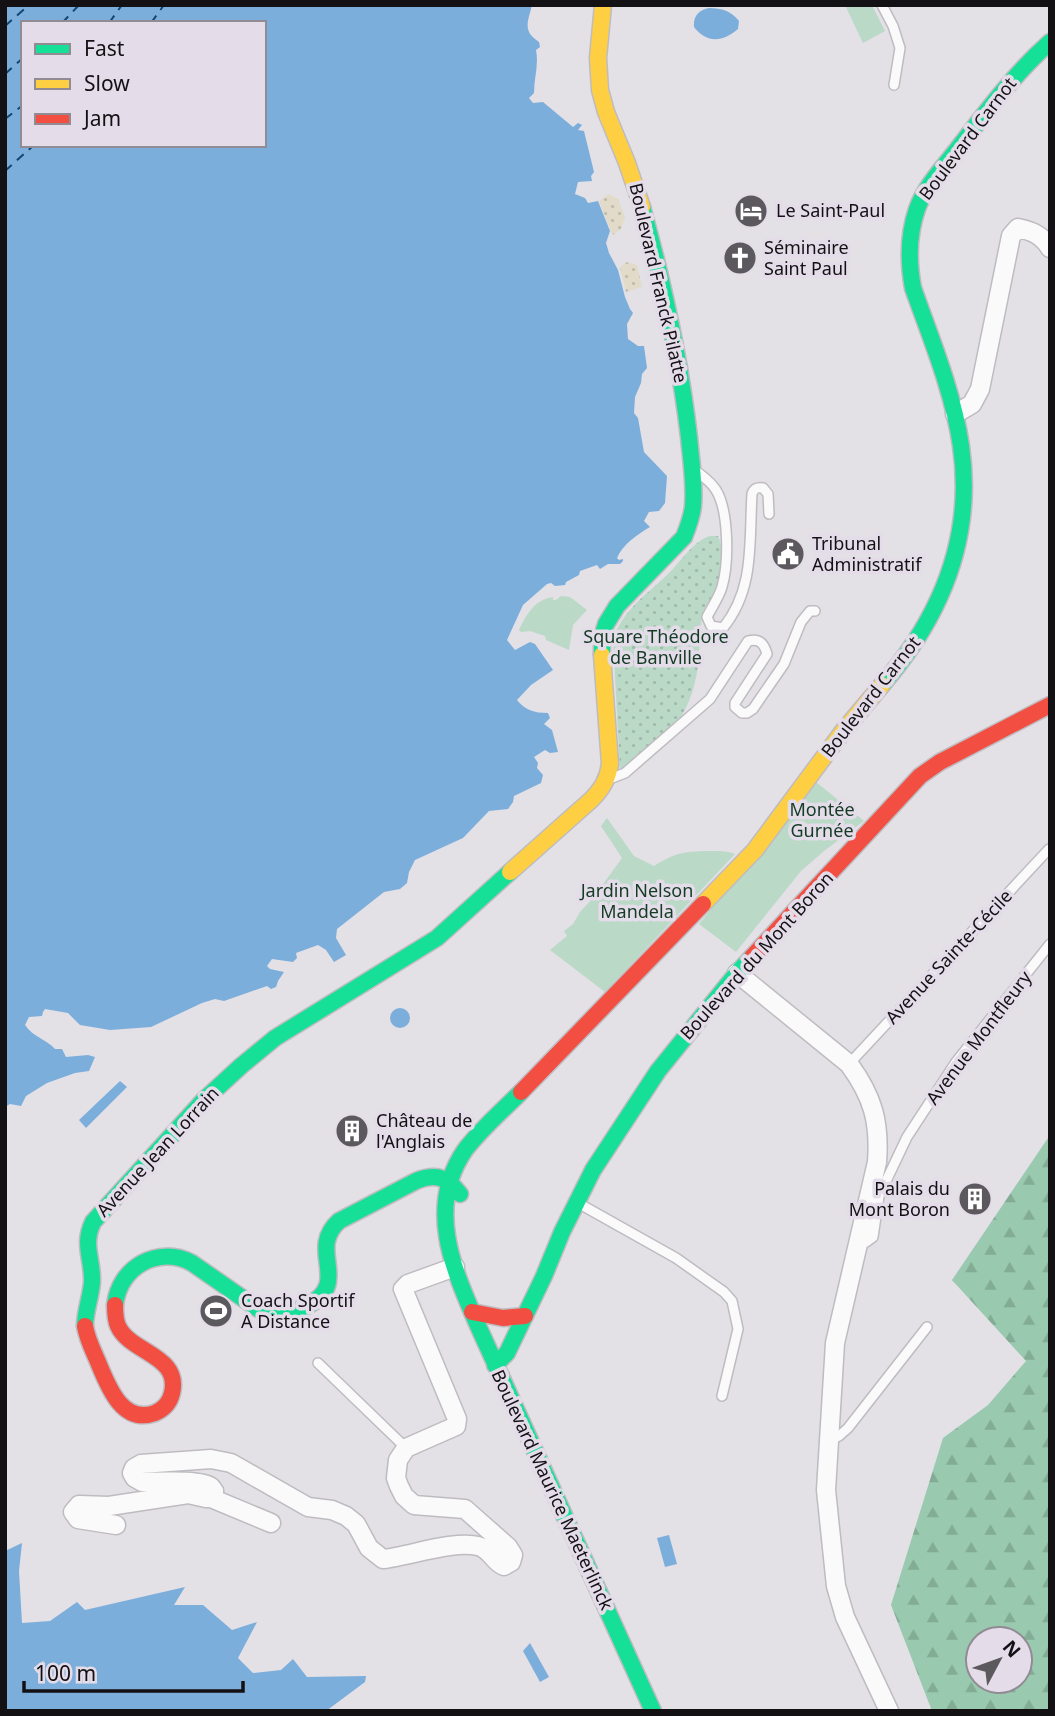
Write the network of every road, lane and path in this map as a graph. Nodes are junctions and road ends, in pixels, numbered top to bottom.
1 (603, 5) edge
2 (882, 5) edge
3 (1050, 42) edge
4 (894, 85) dead end
5 (1050, 248) edge
6 (955, 414) junction
7 (692, 468) junction
8 (769, 514) dead end
9 (815, 611) dead end
10 (1050, 705) edge
11 (607, 780) junction
12 (1049, 849) edge
13 (1050, 944) edge
14 (737, 973) junction
15 (849, 1064) junction
16 (493, 1121) junction
17 (449, 1180) junction
18 (400, 1192) junction
19 (441, 1196) junction
20 (576, 1202) junction
21 (860, 1242) junction
22 (455, 1266) junction
23 (472, 1312) junction
24 (525, 1316) junction
25 (927, 1327) dead end
26 (317, 1363) dead end
27 (495, 1365) junction
28 (722, 1396) dead end
29 (829, 1440) junction
30 (406, 1448) junction
31 (211, 1498) junction
32 (271, 1523) dead end
33 (116, 1525) dead end
34 (653, 1711) edge
35 (889, 1711) edge

1 - 7 street, Boulevard Franck Pilatte
2 - 4 lane
3 - 6 street, Boulevard Carnot
5 - 6 street
6 - 16 street, Boulevard Carnot
7 - 8 lane
7 - 11 street, Boulevard Franck Pilatte
9 - 11 lane
10 - 14 street, Boulevard du Mont Boron
11 - 18 street, Avenue Jean Lorrain
12 - 15 lane, Avenue Sainte-Cécile
13 - 21 lane, Avenue Montfleury
14 - 15 street
14 - 20 street, Boulevard du Mont Boron
15 - 21 street
16 - 17 street, Boulevard Carnot
16 - 19 street, Boulevard Carnot
17 - 18 street, Avenue Jean Lorrain
17 - 19 street, Boulevard Carnot
18 - 19 street, Avenue Jean Lorrain
19 - 22 street, Boulevard Carnot
20 - 24 street, Boulevard du Mont Boron
20 - 28 lane
21 - 29 street
22 - 23 street, Boulevard Maurice Maeterlinck
22 - 30 street
23 - 24 street
23 - 27 street, Boulevard Maurice Maeterlinck
24 - 27 street, Boulevard du Mont Boron
25 - 29 lane
26 - 30 lane
27 - 34 street, Boulevard Maurice Maeterlinck
29 - 35 street
30 - 31 street
31 - 32 street
31 - 33 street

